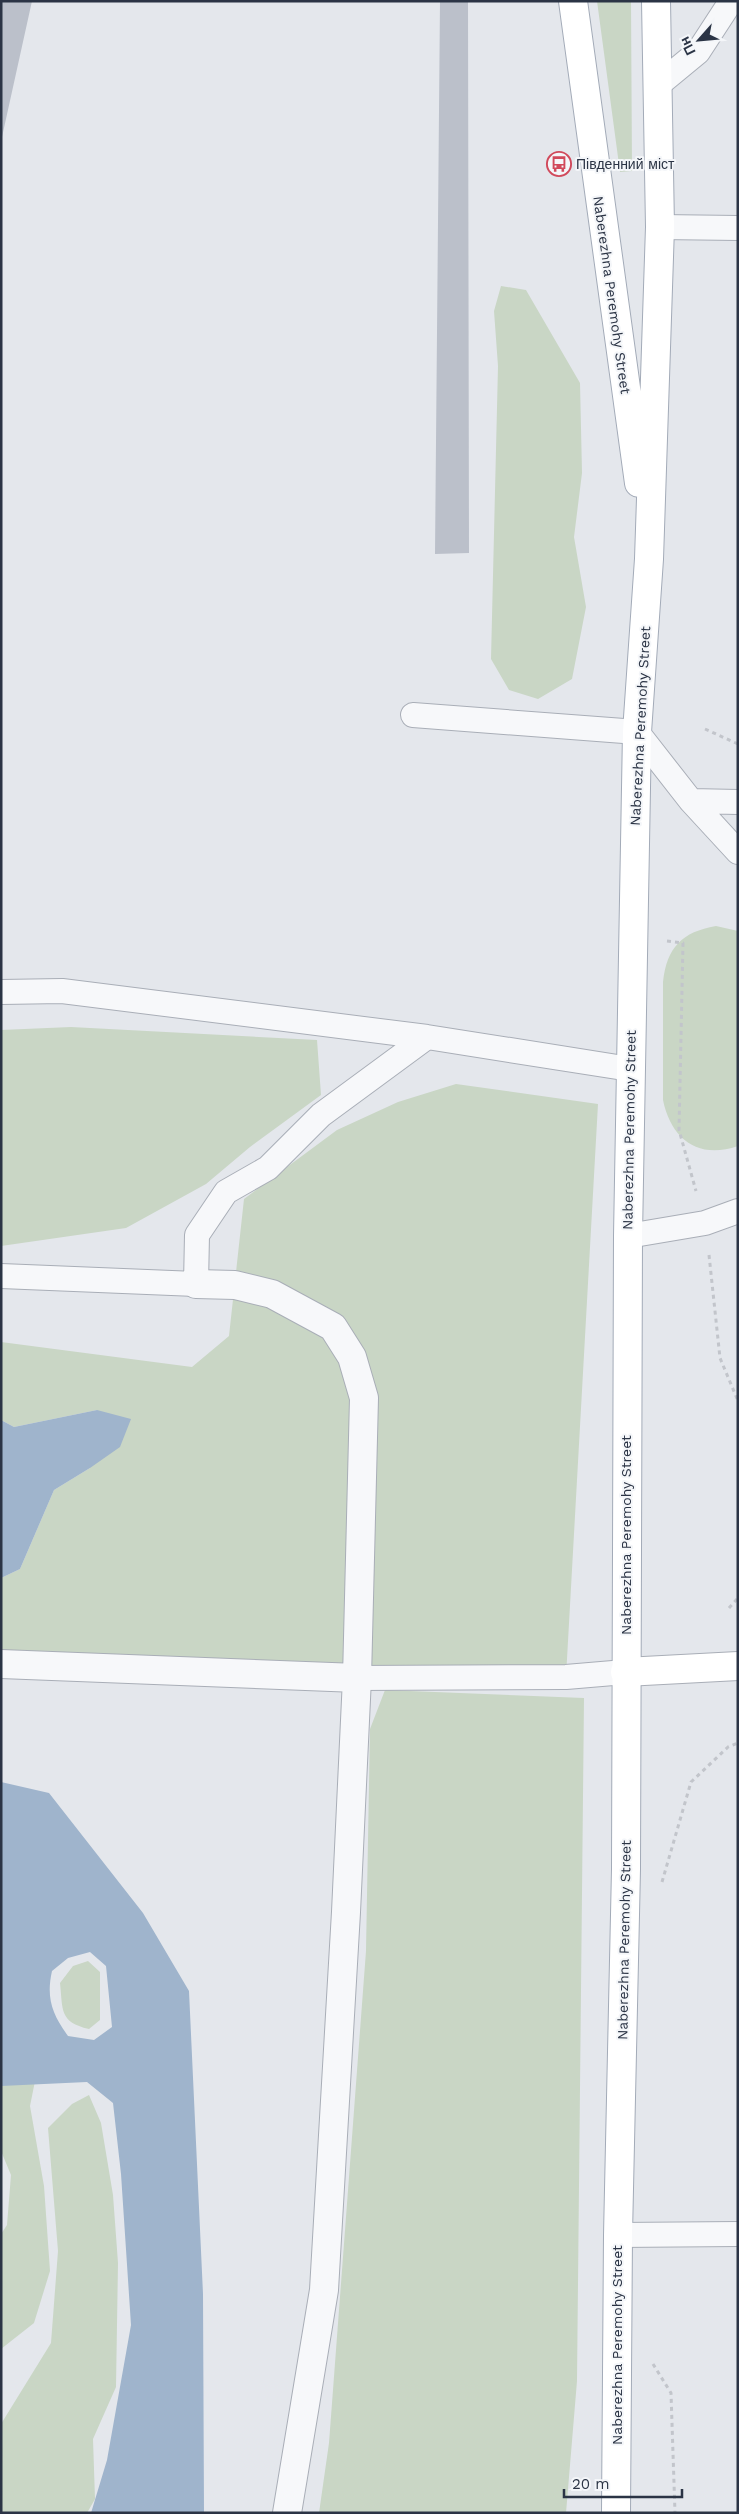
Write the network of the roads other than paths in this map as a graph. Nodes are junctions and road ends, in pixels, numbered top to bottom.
1 (573, 1) edge
2 (656, 1) edge
3 (728, 1) edge
4 (658, 85) junction
5 (660, 227) junction
6 (738, 228) edge
7 (649, 559) junction
8 (413, 715) dead end
9 (637, 732) junction
10 (691, 801) junction
11 (738, 802) edge
12 (738, 852) edge
13 (1, 992) edge
14 (427, 1037) junction
15 (630, 1069) junction
16 (738, 1211) edge
17 (628, 1236) junction
18 (1, 1276) edge
19 (196, 1284) junction
20 (1, 1664) edge
21 (738, 1666) edge
22 (625, 1672) junction
23 (357, 1678) junction
24 (738, 2234) edge
25 (618, 2235) junction
26 (287, 2513) edge
27 (616, 2513) edge

1 - 7 main road, Naberezhna Peremohy Street
2 - 4 main road, Naberezhna Peremohy Street
3 - 4 lane
4 - 5 main road, Naberezhna Peremohy Street
5 - 6 lane
5 - 7 main road, Naberezhna Peremohy Street
7 - 9 main road, Naberezhna Peremohy Street
8 - 9 lane
9 - 10 lane
9 - 15 main road, Naberezhna Peremohy Street
10 - 11 lane
10 - 12 lane
13 - 14 lane
14 - 15 lane
14 - 19 lane
15 - 17 main road, Naberezhna Peremohy Street
16 - 17 lane
17 - 22 main road, Naberezhna Peremohy Street
18 - 19 lane
19 - 23 street
20 - 23 street
21 - 22 main road
22 - 23 lane
22 - 25 main road, Naberezhna Peremohy Street
23 - 26 street
24 - 25 lane
25 - 27 main road, Naberezhna Peremohy Street

